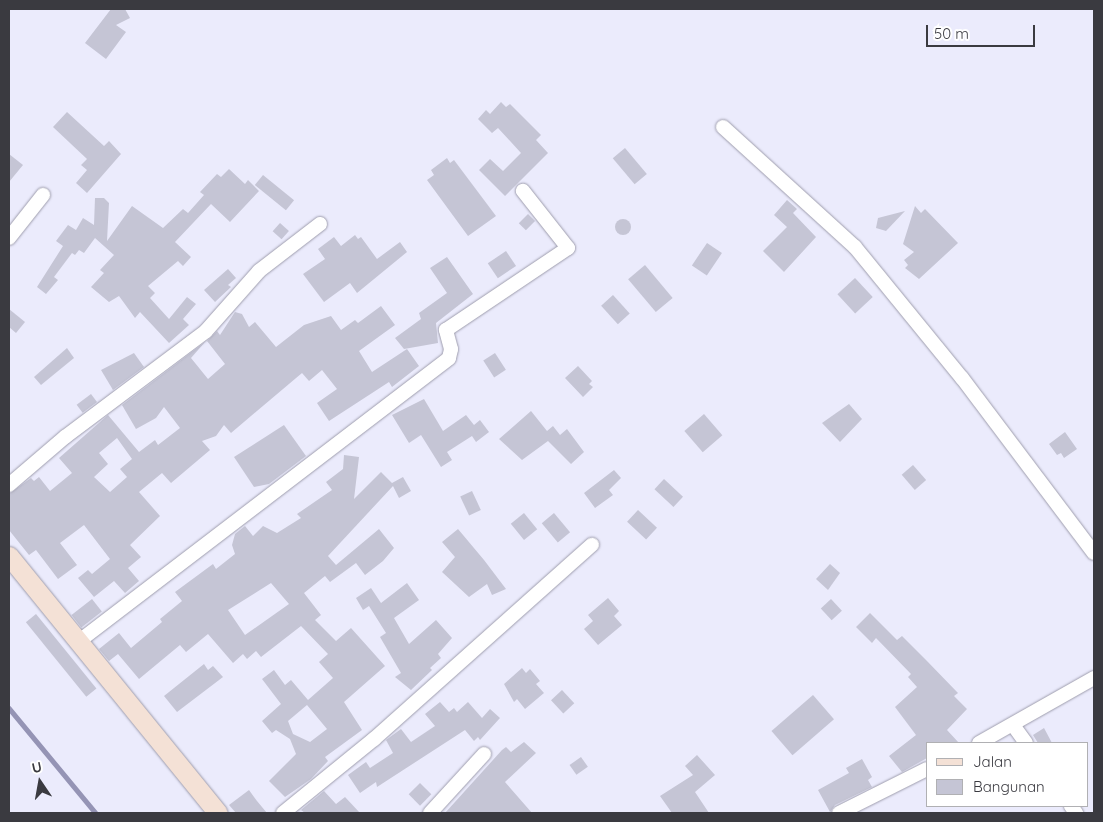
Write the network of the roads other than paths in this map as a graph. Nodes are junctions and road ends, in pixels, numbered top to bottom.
1 (723, 127) dead end
2 (523, 191) dead end
3 (43, 195) dead end
4 (320, 224) dead end
5 (9, 238) edge
6 (9, 485) edge
7 (592, 545) dead end
8 (1094, 553) edge
9 (9, 556) edge
10 (78, 642) junction
11 (1094, 678) edge
12 (1013, 725) junction
13 (981, 742) edge
14 (1025, 742) edge
15 (484, 754) dead end
16 (926, 770) edge
17 (218, 813) edge
18 (282, 813) edge
19 (430, 813) edge
20 (839, 813) edge

1 - 8 street
2 - 10 street
3 - 5 street
4 - 6 street
7 - 18 street
9 - 10 main road
10 - 17 main road
11 - 12 street
12 - 13 street
12 - 14 street
15 - 19 street
16 - 20 street

